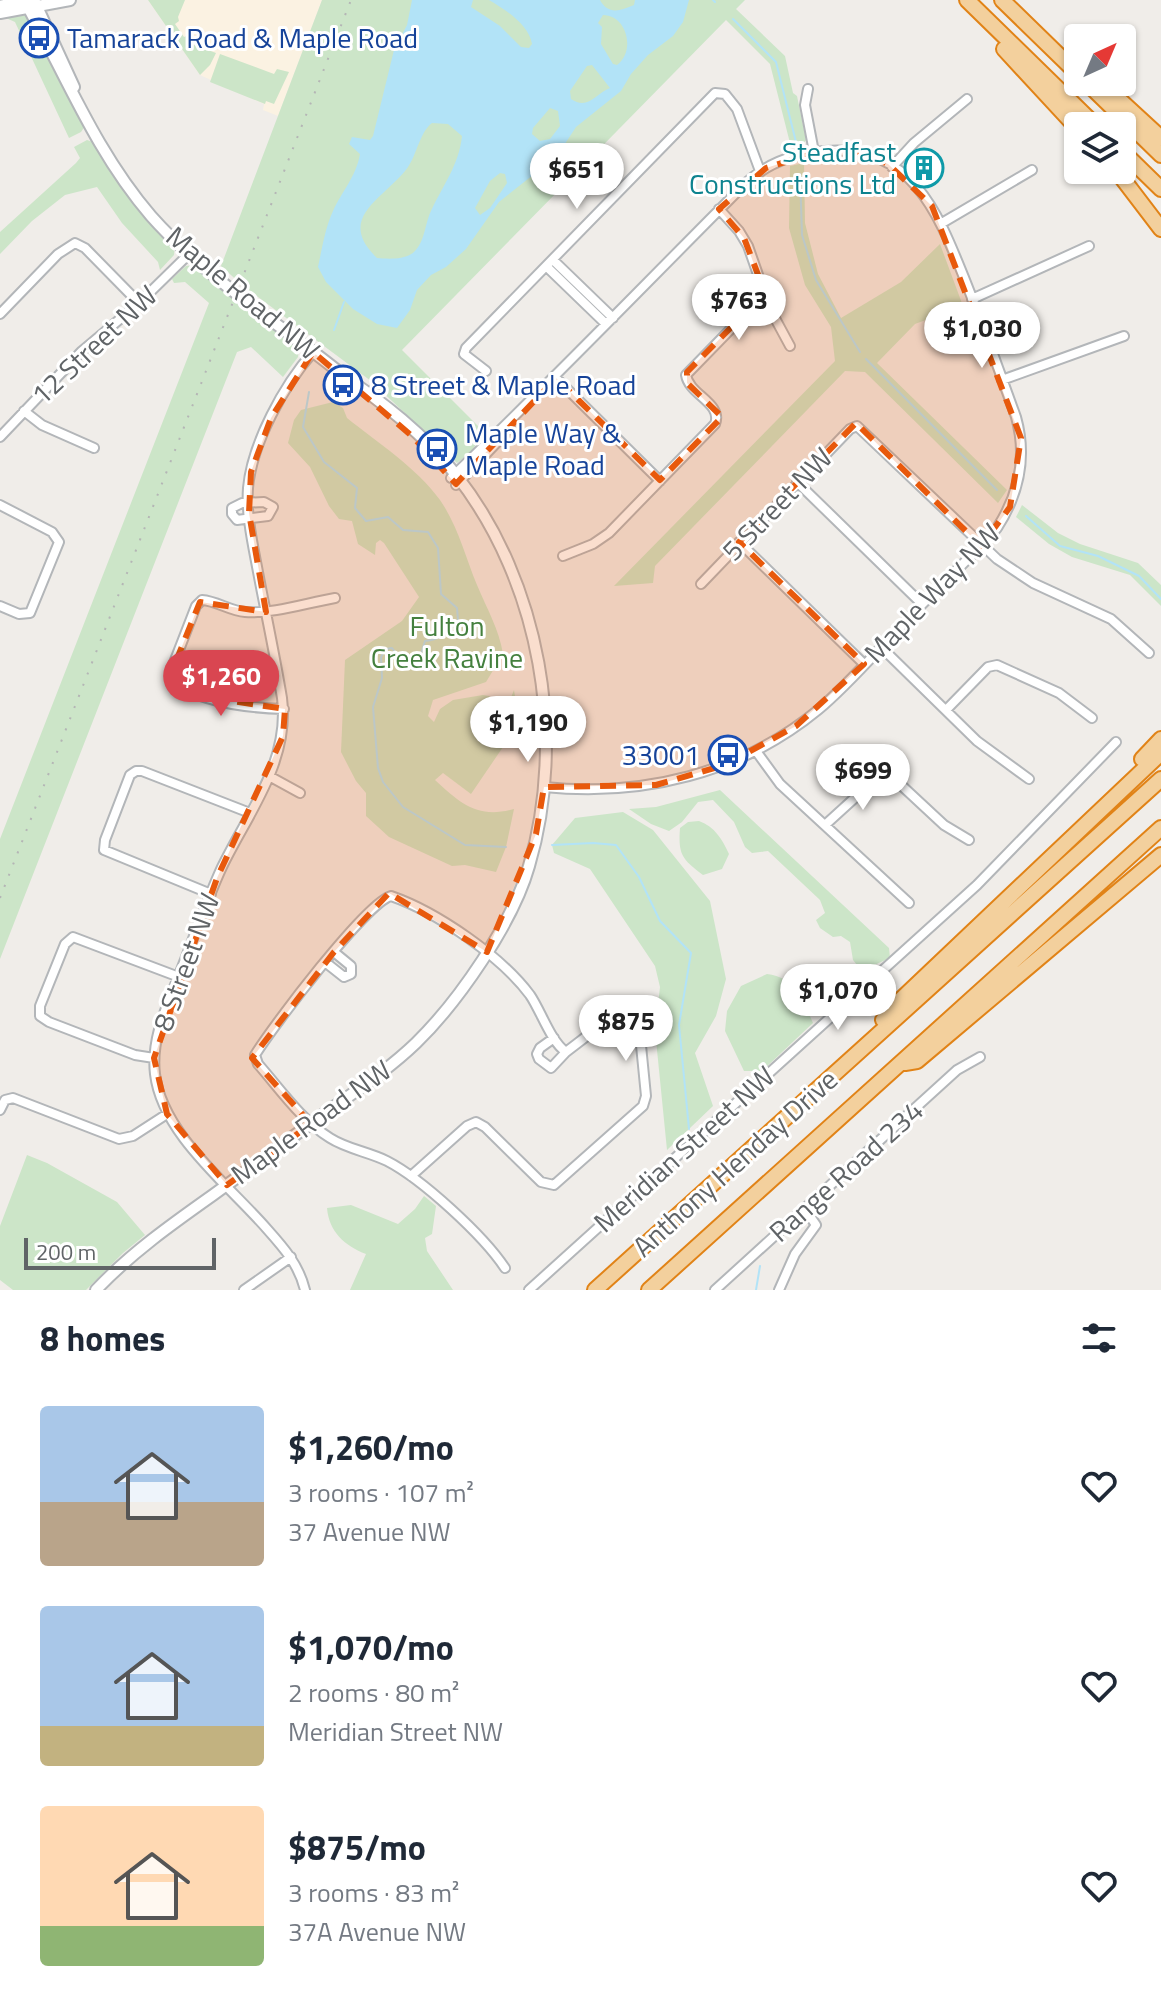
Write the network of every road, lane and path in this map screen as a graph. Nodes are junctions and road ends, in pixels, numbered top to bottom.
1 (70, 0) edge
2 (957, 0) edge
3 (967, 0) edge
4 (1002, 0) edge
5 (1011, 0) edge
6 (29, 3) edge
7 (0, 6) edge
8 (0, 13) edge
9 (1064, 49) edge
10 (1064, 60) edge
11 (808, 89) dead end
12 (1100, 96) edge
13 (1115, 96) edge
14 (967, 99) dead end
15 (1082, 112) edge
16 (1064, 114) edge
17 (1161, 138) edge
18 (814, 152) junction
19 (1161, 155) edge
20 (1136, 165) edge
21 (892, 167) junction
22 (1032, 170) dead end
23 (760, 171) junction
24 (1127, 184) edge
25 (1161, 189) edge
26 (719, 209) junction
27 (942, 223) junction
28 (1161, 229) edge
29 (1089, 246) dead end
30 (189, 254) junction
31 (550, 264) junction
32 (765, 294) junction
33 (972, 299) junction
34 (139, 303) junction
35 (0, 314) edge
36 (610, 321) junction
37 (1124, 336) dead end
38 (790, 346) dead end
39 (313, 352) junction
40 (486, 371) dead end
41 (556, 378) junction
42 (1002, 380) junction
43 (24, 411) junction
44 (0, 437) edge
45 (94, 448) dead end
46 (456, 479) junction
47 (660, 481) junction
48 (797, 482) junction
49 (248, 503) junction
50 (0, 505) edge
51 (249, 519) junction
52 (739, 542) junction
53 (981, 546) junction
54 (563, 556) dead end
55 (701, 584) dead end
56 (335, 598) dead end
57 (922, 604) junction
58 (0, 606) edge
59 (266, 611) junction
60 (881, 647) junction
61 (1149, 653) dead end
62 (864, 664) junction
63 (284, 709) junction
64 (946, 710) junction
65 (1092, 718) dead end
66 (1161, 739) edge
67 (1116, 742) dead end
68 (756, 751) junction
69 (1161, 753) edge
70 (269, 776) junction
71 (1029, 779) dead end
72 (1161, 779) edge
73 (544, 787) junction
74 (300, 793) dead end
75 (250, 813) junction
76 (825, 825) junction
77 (1161, 828) edge
78 (969, 840) dead end
79 (1161, 855) edge
80 (1161, 866) edge
81 (1031, 877) junction
82 (211, 894) junction
83 (909, 903) dead end
84 (1104, 904) junction
85 (334, 952) junction
86 (487, 952) junction
87 (325, 962) junction
88 (179, 977) junction
89 (554, 1038) junction
90 (861, 1049) junction
91 (566, 1052) junction
92 (980, 1057) dead end
93 (154, 1058) junction
94 (900, 1064) junction
95 (0, 1110) edge
96 (167, 1114) junction
97 (311, 1124) junction
98 (411, 1176) junction
99 (227, 1185) junction
100 (805, 1209) junction
101 (291, 1257) junction
102 (505, 1268) dead end
103 (100, 1289) edge
104 (244, 1290) edge
105 (305, 1290) edge
106 (529, 1290) edge
107 (595, 1290) edge
108 (649, 1290) edge
109 (715, 1290) edge
110 (779, 1290) edge

1 - 6 street
2 - 16 highway
3 - 15 highway
4 - 10 highway
5 - 9 highway
6 - 7 street
6 - 8 street
6 - 30 street, Maple Road NW
11 - 18 street
12 - 19 highway
13 - 17 highway
14 - 21 street
18 - 21 street, Maple Way NW
18 - 23 street, Maple Way NW
20 - 25 highway
21 - 27 street, Maple Way NW
22 - 27 street
23 - 26 street, Maple Way NW
23 - 31 street
24 - 28 highway
26 - 32 street
26 - 36 street, Maple Way NW
27 - 33 street, Maple Way NW
29 - 33 street
30 - 34 street, 12 Street NW
30 - 39 street, Maple Road NW
31 - 36 street
31 - 40 street
32 - 38 street
32 - 47 street
33 - 42 street, Maple Way NW
34 - 35 street
34 - 43 street, 12 Street NW
36 - 41 street, Maple Way NW
37 - 42 street
39 - 46 street, Maple Road NW
39 - 49 street, 8 Street NW
41 - 46 street, Maple Way NW
41 - 47 street
42 - 53 street, Maple Way NW
43 - 44 street, 12 Street NW
43 - 45 street
46 - 73 street, Maple Road NW
47 - 54 street
48 - 52 street, 5 Street NW
48 - 53 street, 5 Street NW
48 - 57 street
49 - 51 street, 8 Street NW
49 - 51 street, 8 Street NW
49 - 51 street
50 - 58 street
51 - 59 street, 8 Street NW
52 - 55 street, 5 Street NW
52 - 62 street
53 - 57 street, Maple Way NW
53 - 61 street
56 - 59 street
57 - 60 street, Maple Way NW
59 - 63 street, 8 Street NW
59 - 63 street
60 - 62 street, Maple Way NW
60 - 64 street
62 - 68 street, Maple Way NW
63 - 70 street, 8 Street NW
64 - 65 street
64 - 71 street
66 - 81 highway
67 - 106 street, Meridian Street NW
68 - 73 street, Maple Way NW
68 - 76 street
69 - 81 highway
70 - 74 street
70 - 75 street, 8 Street NW
72 - 90 highway, Anthony Henday Drive
73 - 86 street, Maple Road NW
75 - 82 street, 8 Street NW
75 - 82 street
76 - 78 street
76 - 83 street
77 - 94 highway, Anthony Henday Drive
79 - 84 highway
80 - 84 highway
81 - 90 highway
82 - 88 street, 8 Street NW
84 - 94 highway
85 - 86 street
85 - 87 street
85 - 87 street
86 - 89 street
86 - 97 street, Maple Road NW
87 - 97 street
88 - 93 street, 8 Street NW
88 - 93 street
89 - 91 street
89 - 91 street
90 - 107 highway, Anthony Henday Drive
91 - 98 street
92 - 100 street, Range Road 234
93 - 96 street, 8 Street NW
94 - 108 highway, Anthony Henday Drive
95 - 96 street
96 - 99 street, 8 Street NW
97 - 98 street
97 - 99 street, Maple Road NW
98 - 102 street
99 - 101 street, 8 Street NW
99 - 103 street, Maple Road NW
100 - 109 street, Range Road 234
100 - 110 street
101 - 104 street
101 - 105 street, 8 Street NW

